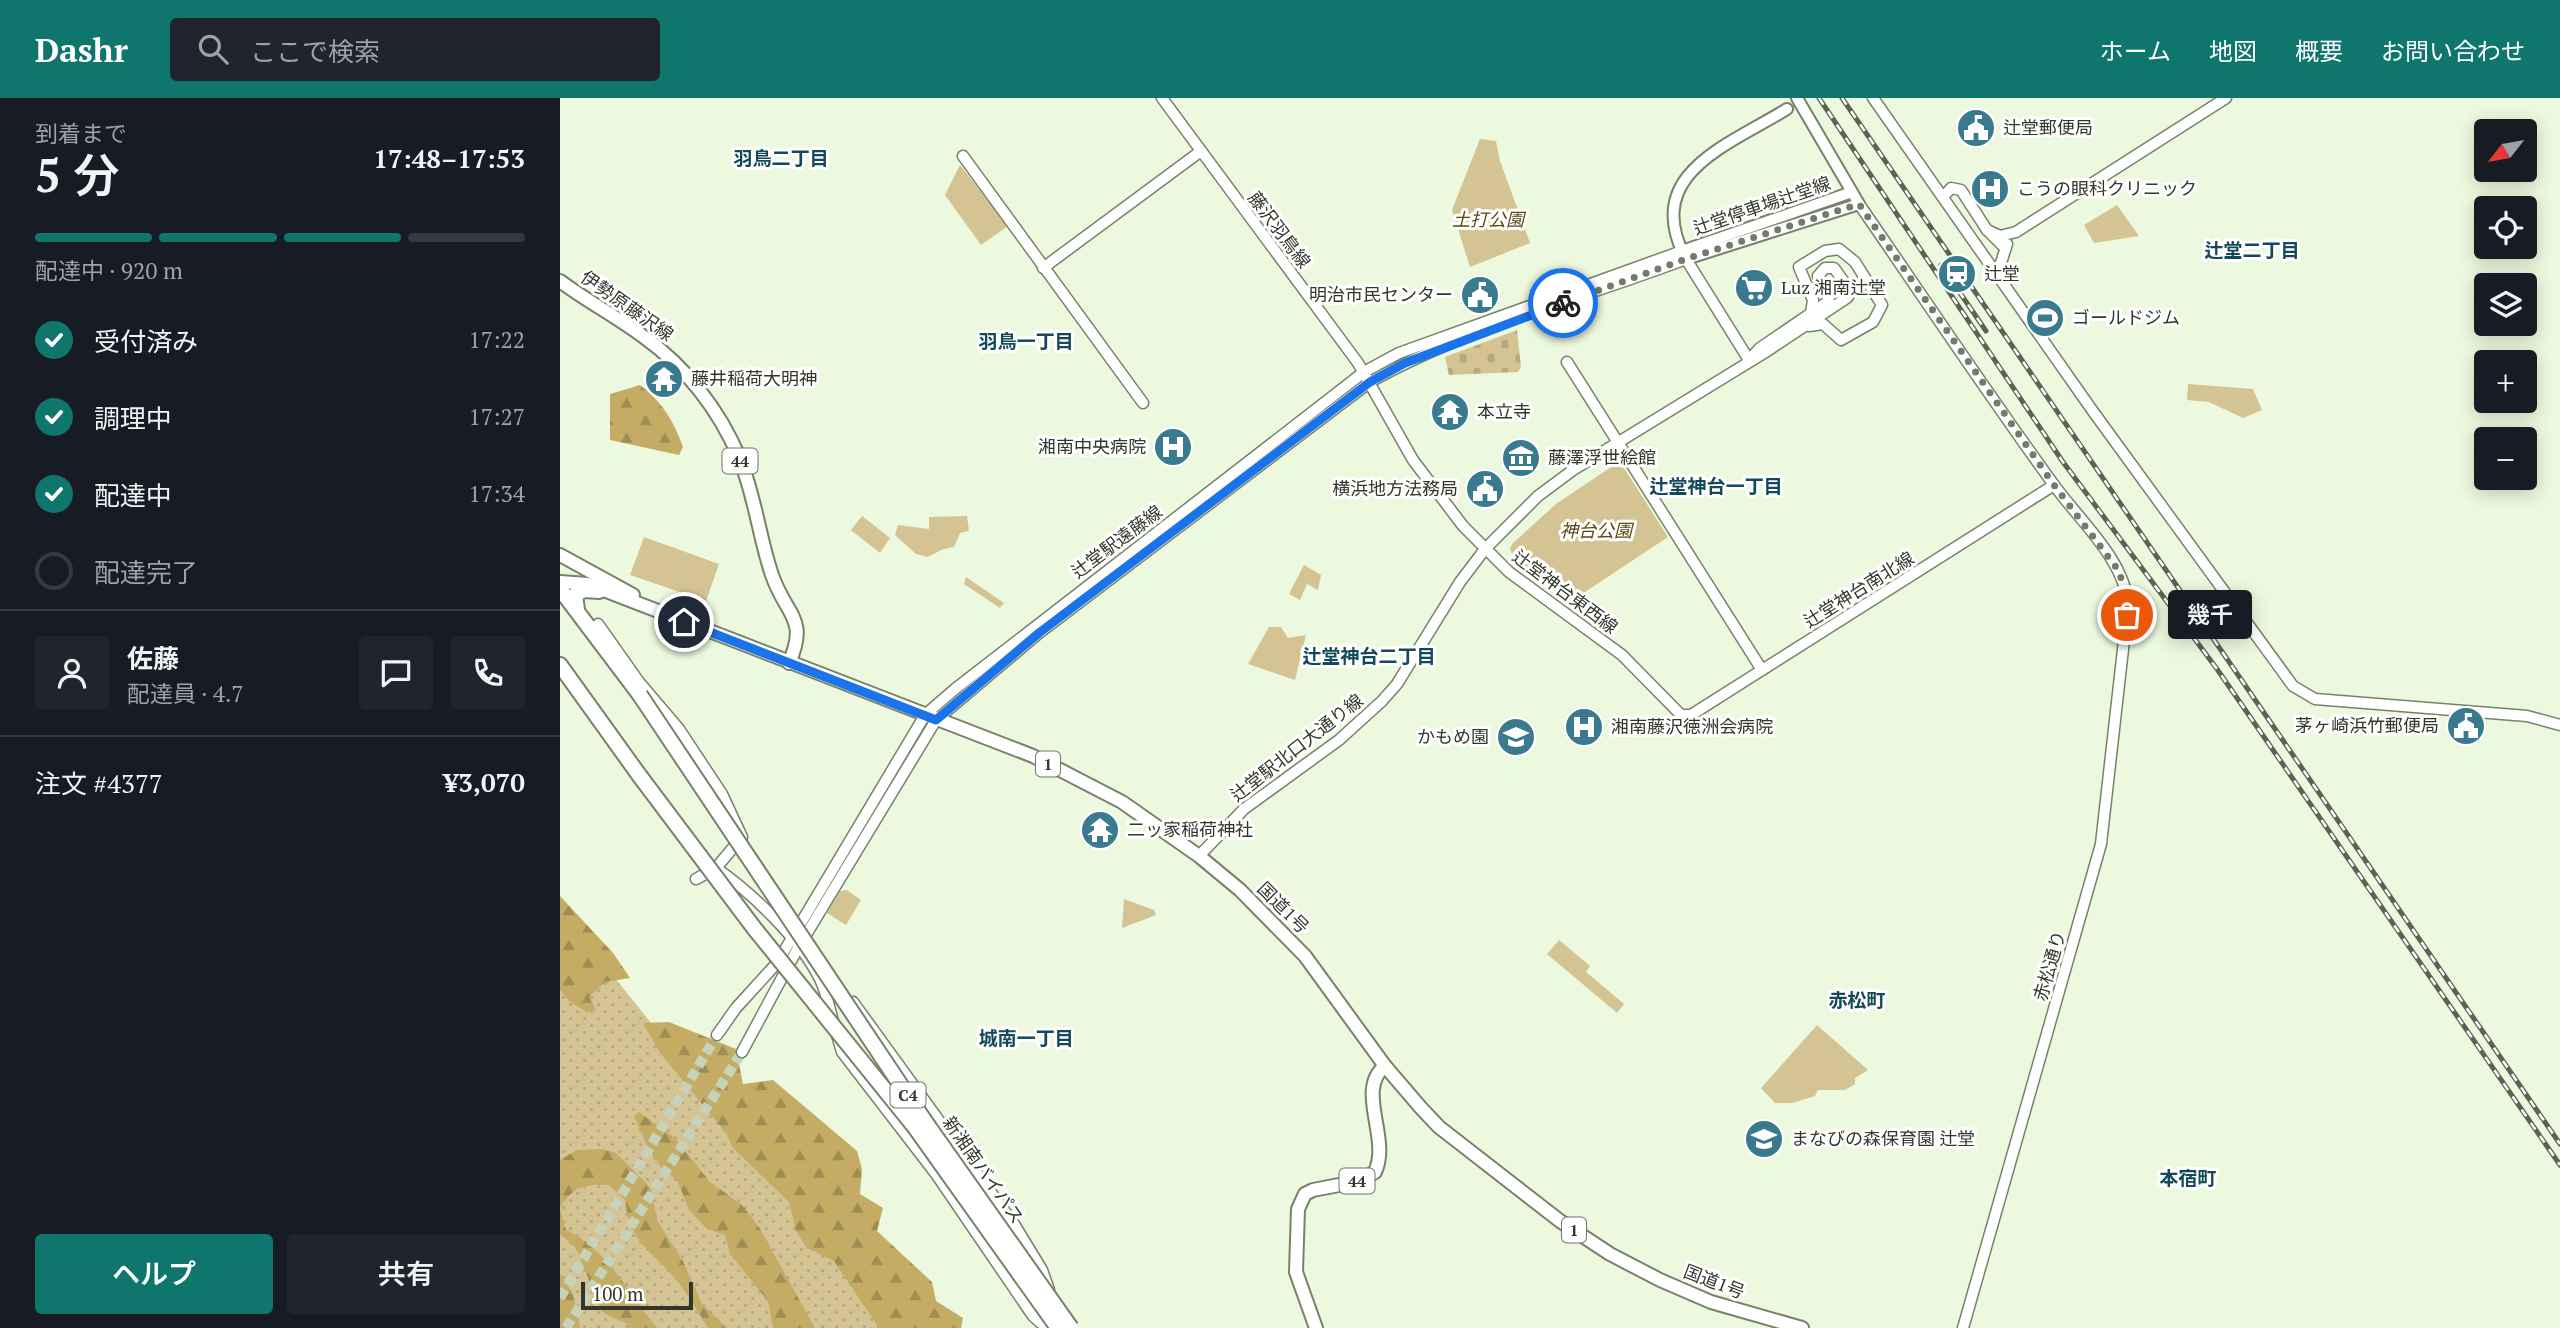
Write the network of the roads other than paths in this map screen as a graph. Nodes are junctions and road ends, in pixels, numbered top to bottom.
1 (1162, 98) edge
2 (1797, 98) edge
3 (1873, 98) edge
4 (2226, 98) edge
5 (1787, 109) dead end
6 (1201, 150) junction
7 (963, 156) dead end
8 (1852, 192) junction
9 (1943, 197) junction
10 (1859, 204) junction
11 (1987, 230) junction
12 (2015, 232) junction
13 (2004, 251) junction
14 (1684, 255) junction
15 (1989, 263) junction
16 (1043, 268) junction
17 (2003, 280) junction
18 (560, 281) edge
19 (1811, 313) junction
20 (1805, 326) junction
21 (1749, 360) junction
22 (1567, 362) dead end
23 (1367, 377) junction
24 (1143, 403) dead end
25 (1617, 443) junction
26 (2054, 485) junction
27 (1485, 549) junction
28 (560, 555) edge
29 (560, 582) edge
30 (560, 589) edge
31 (598, 591) junction
32 (577, 610) junction
33 (662, 613) junction
34 (598, 624) dead end
35 (789, 663) junction
36 (560, 665) edge
37 (1762, 670) junction
38 (1681, 715) joint
39 (931, 718) junction
40 (2560, 724) edge
41 (1199, 856) junction
42 (716, 868) junction
43 (696, 879) dead end
44 (791, 938) junction
45 (798, 948) junction
46 (820, 979) junction
47 (717, 1035) tunnel mouth
48 (742, 1052) tunnel mouth
49 (1385, 1066) junction
50 (1058, 1328) edge
51 (1070, 1328) edge
52 (1315, 1328) edge
53 (1802, 1328) edge
54 (1963, 1328) edge

1 - 6 street, 藤沢羽鳥線
2 - 8 main road
3 - 9 street
4 - 12 street
5 - 14 main road, 辻堂停車場辻堂線
6 - 16 street
6 - 23 street, 藤沢羽鳥線
7 - 16 street
8 - 10 main road
8 - 14 main road, 辻堂停車場辻堂線
9 - 11 street
9 - 15 street
10 - 14 main road, 辻堂停車場辻堂線
10 - 26 street
11 - 12 street
11 - 13 street
12 - 13 street
13 - 15 street
13 - 17 street
14 - 21 street
14 - 23 street, 辻堂駅遠藤線
15 - 17 street
16 - 24 street
17 - 40 street
18 - 35 main road, 伊勢原藤沢線 / 44
19 - 20 street
19 - 20 street
19 - 21 street
20 - 21 street
21 - 25 street, 辻堂駅北口大通り線
22 - 25 street
23 - 27 street, 辻堂神台東西線
23 - 39 street, 辻堂駅遠藤線
25 - 27 street, 辻堂駅北口大通り線
25 - 37 street
26 - 37 street, 辻堂神台南北線
26 - 54 street, 赤松通り
27 - 38 street, 辻堂神台東西線
27 - 41 street, 辻堂駅北口大通り線
28 - 33 main road, 国道1号 / 1
29 - 31 main road, 国道1号 / 1
30 - 32 highway, C4
31 - 32 highway
31 - 33 main road, 国道1号 / 1
32 - 51 highway, 新湘南バイパス / C4, bridge
33 - 35 main road, 国道1号 / 1
34 - 42 street
35 - 39 main road, 国道1号 / 1
36 - 50 highway, 新湘南バイパス / C4, bridge
37 - 38 street, 辻堂神台南北線
39 - 41 main road, 国道1号 / 1
39 - 44 street, 辻堂駅遠藤線
39 - 45 street, 辻堂駅遠藤線
41 - 49 main road, 国道1号 / 1
42 - 43 street
42 - 44 street
44 - 45 street
44 - 47 street, 辻堂駅遠藤線
45 - 46 street
45 - 48 street, 辻堂駅遠藤線
46 - 51 street
46 - 51 street
49 - 52 main road, 44
49 - 53 main road, 国道1号 / 1

